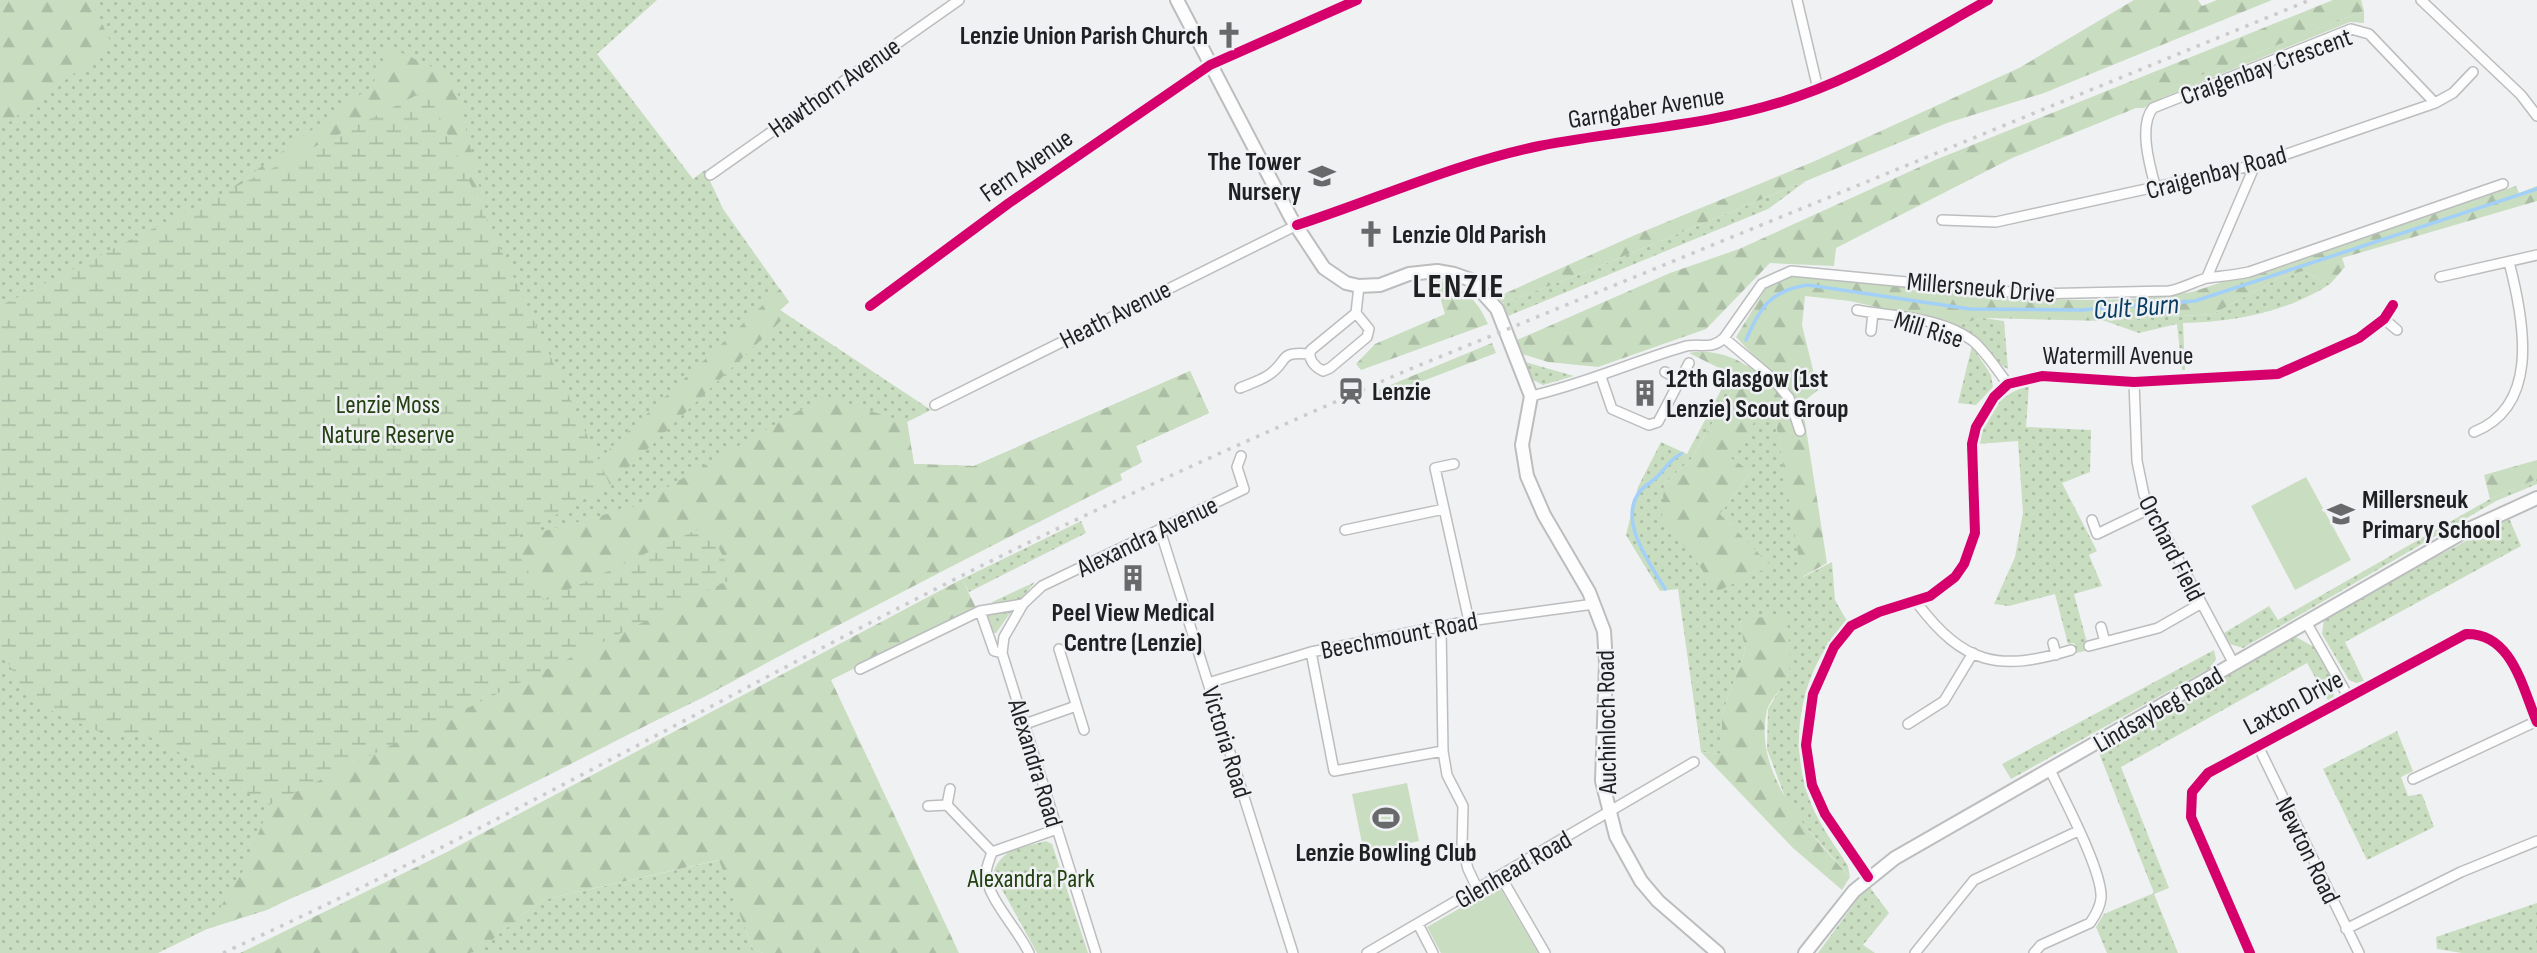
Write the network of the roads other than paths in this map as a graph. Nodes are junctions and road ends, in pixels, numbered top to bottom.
1 (960, 0) edge
2 (1177, 0) edge
3 (1357, 0) edge
4 (1797, 0) edge
5 (1988, 0) edge
6 (2421, 0) edge
7 (1210, 65) junction
8 (2473, 72) dead end
9 (1818, 89) junction
10 (2435, 103) junction
11 (2537, 116) edge
12 (2255, 166) junction
13 (710, 175) dead end
14 (2503, 184) dead end
15 (2156, 188) junction
16 (1942, 220) dead end
17 (1297, 225) junction
18 (2537, 255) edge
19 (2509, 262) junction
20 (2440, 277) dead end
21 (2207, 278) junction
22 (1359, 286) junction
23 (2393, 305) dead end
24 (870, 306) dead end
25 (1857, 310) dead end
26 (1356, 313) junction
27 (1873, 313) junction
28 (2384, 319) junction
29 (2397, 330) dead end
30 (1871, 331) dead end
31 (1724, 338) junction
32 (1310, 354) junction
33 (2534, 358) dead end
34 (1689, 363) dead end
35 (1665, 372) dead end
36 (1601, 377) junction
37 (1680, 380) junction
38 (2134, 382) junction
39 (2008, 384) junction
40 (1240, 388) dead end
41 (1531, 396) junction
42 (935, 405) dead end
43 (2513, 418) dead end
44 (1800, 431) dead end
45 (2474, 432) dead end
46 (1241, 456) dead end
47 (1454, 464) dead end
48 (2537, 498) edge
49 (1444, 509) junction
50 (2149, 509) junction
51 (2092, 520) dead end
52 (1160, 530) junction
53 (1345, 530) dead end
54 (1917, 603) junction
55 (1023, 604) junction
56 (1594, 604) junction
57 (2200, 604) junction
58 (979, 611) junction
59 (1469, 621) junction
60 (2306, 622) junction
61 (1441, 627) junction
62 (2101, 627) dead end
63 (2105, 642) junction
64 (2053, 643) dead end
65 (2089, 646) dead end
66 (1059, 649) dead end
67 (2071, 650) dead end
68 (1311, 652) junction
69 (1002, 653) junction
70 (1973, 653) junction
71 (2056, 655) junction
72 (2234, 664) junction
73 (860, 669) dead end
74 (1208, 683) junction
75 (2349, 698) junction
76 (1076, 706) junction
77 (2537, 722) edge
78 (1025, 724) junction
79 (1908, 724) dead end
80 (1084, 730) dead end
81 (2258, 746) junction
82 (1443, 751) junction
83 (1694, 762) dead end
84 (2050, 770) junction
85 (2413, 779) dead end
86 (950, 789) dead end
87 (947, 805) junction
88 (928, 806) dead end
89 (1608, 814) junction
90 (1057, 829) junction
91 (2078, 831) junction
92 (2537, 841) edge
93 (992, 852) junction
94 (1502, 877) junction
95 (1868, 877) junction
96 (1478, 890) junction
97 (1418, 924) junction
98 (2346, 929) junction
99 (1029, 953) edge
100 (1096, 953) edge
101 (1293, 953) edge
102 (1367, 953) edge
103 (1433, 953) edge
104 (1545, 953) edge
105 (1718, 953) edge
106 (1805, 953) edge
107 (1915, 953) edge
108 (2034, 953) edge
109 (2250, 953) edge
110 (2359, 953) edge

1 - 13 street, Hawthorn Avenue
2 - 7 main road
3 - 7 street, Fern Avenue
4 - 9 street
5 - 9 street, Garngaber Avenue
6 - 11 street
7 - 17 main road
7 - 24 street, Fern Avenue
8 - 10 street, Craigenbay Road
9 - 17 street, Garngaber Avenue
10 - 12 street, Craigenbay Road
10 - 15 street, Craigenbay Crescent
12 - 15 street, Craigenbay Road
12 - 21 street
14 - 21 street, Millersneuk Drive
15 - 16 street, Craigenbay Road
17 - 22 main road
17 - 42 street, Heath Avenue
18 - 19 street
19 - 20 street
19 - 33 street
21 - 31 street, Millersneuk Drive
22 - 26 street
22 - 41 main road
23 - 28 street, Watermill Avenue
25 - 27 street, Mill Rise
26 - 32 street
26 - 32 street
27 - 30 street, Mill Rise
27 - 39 street, Mill Rise
28 - 29 street
28 - 38 street, Watermill Avenue
31 - 36 street
31 - 44 street
32 - 40 street
34 - 37 street
35 - 37 street
36 - 37 street
36 - 41 street
38 - 39 street, Watermill Avenue
38 - 50 street, Orchard Field
39 - 54 street, Watermill Avenue
41 - 56 main road, Auchinloch Road
43 - 45 street
46 - 52 street, Alexandra Avenue
47 - 49 street
48 - 60 main road, Lindsaybeg Road
49 - 53 street
49 - 59 street
50 - 51 street
50 - 57 street, Orchard Field
52 - 55 street, Alexandra Avenue
52 - 74 street, Victoria Road
54 - 70 street
54 - 95 street, Watermill Avenue
55 - 58 street, Alexandra Avenue
55 - 69 street, Alexandra Avenue
56 - 59 street, Beechmount Road
56 - 89 main road, Auchinloch Road
57 - 63 street
57 - 72 street, Orchard Field
58 - 69 street, Alexandra Road
58 - 73 street, Alexandra Avenue
59 - 61 street, Beechmount Road
60 - 72 main road, Lindsaybeg Road
60 - 75 street
61 - 68 street, Beechmount Road
61 - 82 street
62 - 63 street
63 - 65 street
64 - 71 street
66 - 76 street
67 - 71 street
68 - 74 street, Beechmount Road
68 - 82 street
69 - 78 street, Alexandra Road
70 - 71 street
70 - 79 street
72 - 84 main road, Lindsaybeg Road
74 - 101 street, Victoria Road
75 - 77 street, Laxton Drive
75 - 81 street, Laxton Drive
76 - 78 street
76 - 80 street
77 - 85 street
78 - 90 street, Alexandra Road
81 - 98 street, Newton Road
81 - 109 street, Laxton Drive
82 - 96 street
83 - 89 street, Glenhead Road
84 - 91 street
84 - 95 main road, Lindsaybeg Road
86 - 87 street
87 - 88 street
87 - 93 street
89 - 94 street, Glenhead Road
89 - 105 main road, Auchinloch Road
90 - 93 street
90 - 100 street, Alexandra Road
91 - 107 street
91 - 108 street
92 - 98 street
93 - 99 street
94 - 96 street, Glenhead Road
94 - 104 street
95 - 106 main road, Lindsaybeg Road
96 - 97 street, Glenhead Road
97 - 102 street, Glenhead Road
97 - 103 street
98 - 110 street, Newton Road

